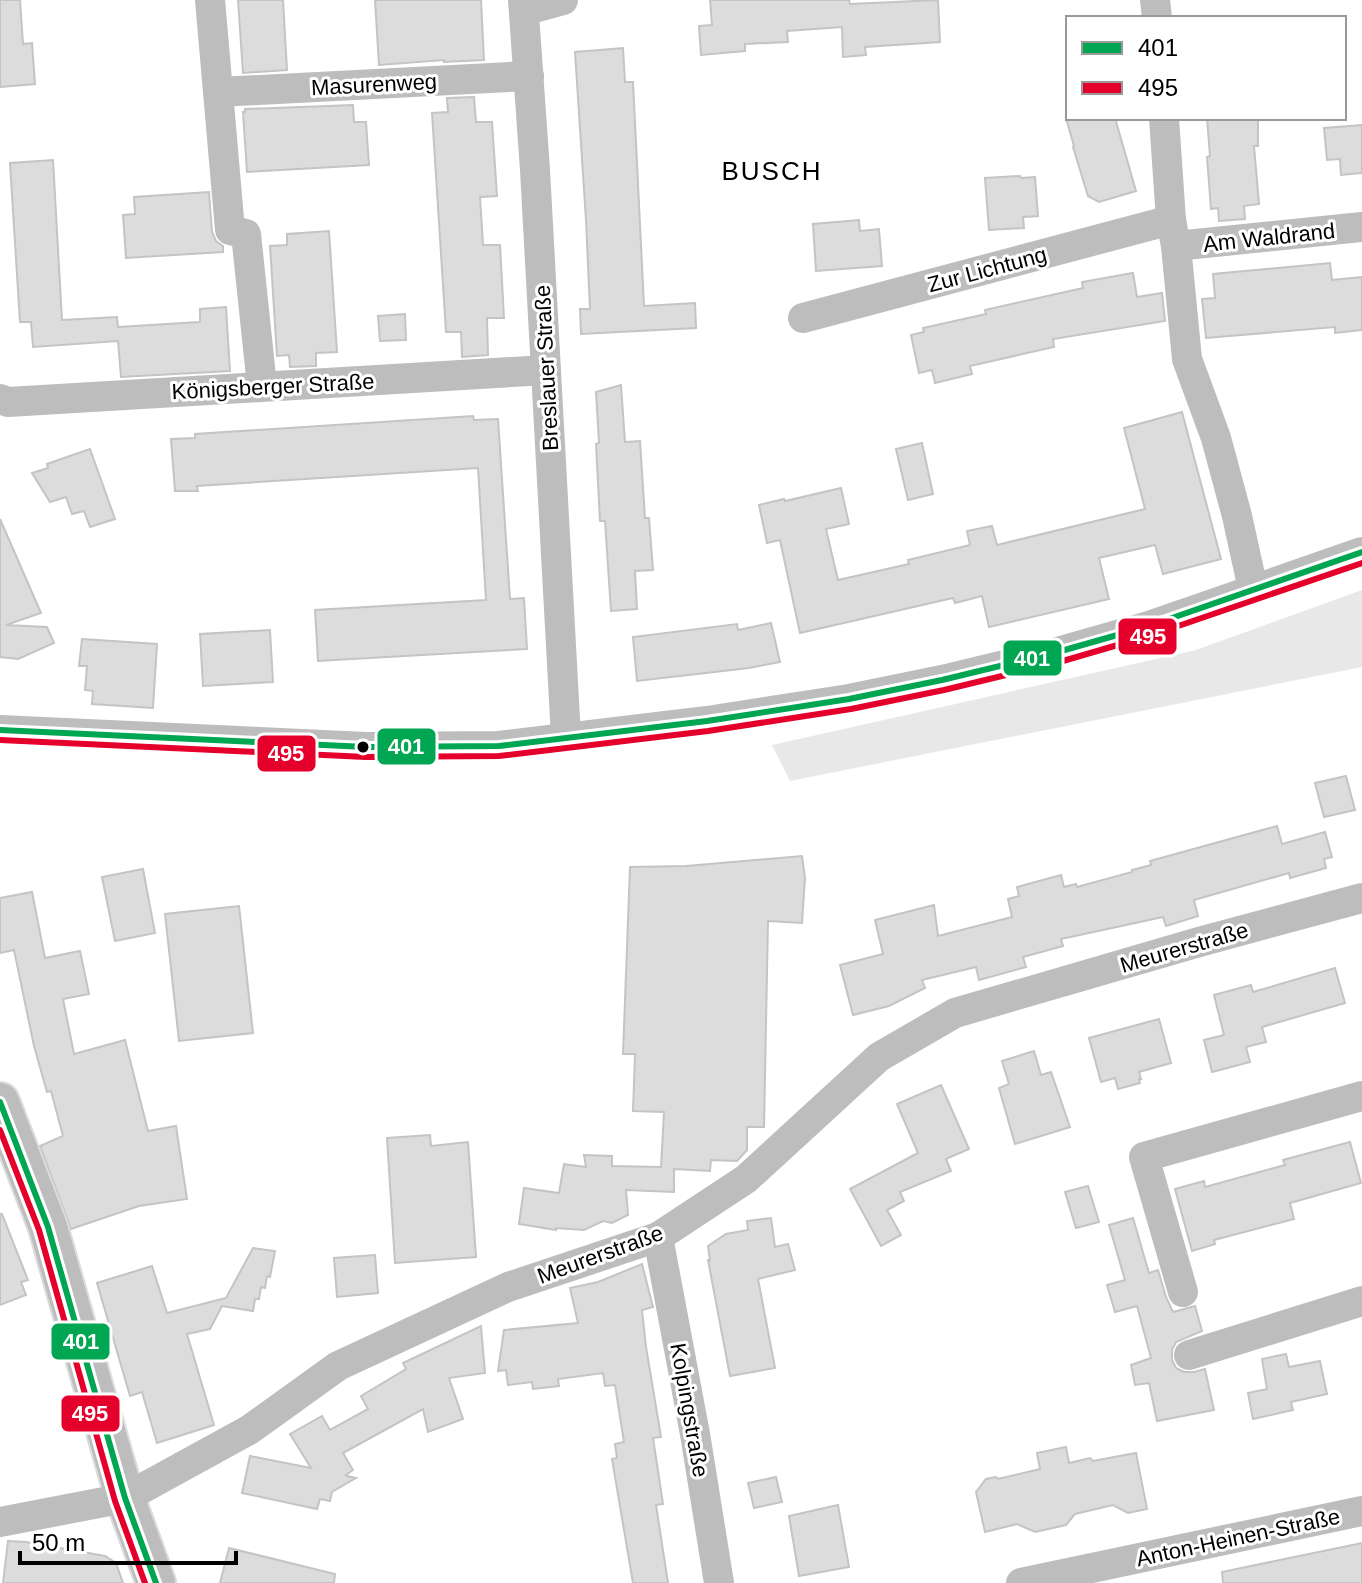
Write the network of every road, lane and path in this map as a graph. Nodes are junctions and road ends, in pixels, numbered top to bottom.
1 (210, 0) edge
2 (563, 0) edge
3 (523, 4) edge
4 (529, 76) junction
5 (219, 92) junction
6 (1164, 120) edge
7 (1362, 227) edge
8 (1174, 233) junction
9 (803, 318) dead end
10 (546, 370) junction
11 (262, 386) junction
12 (0, 399) edge
13 (1362, 552) edge
14 (1253, 589) junction
15 (0, 730) edge
16 (566, 737) junction
17 (1362, 898) edge
18 (1362, 1096) edge
19 (0, 1102) edge
20 (658, 1237) junction
21 (1183, 1292) dead end
22 (1362, 1301) edge
23 (1189, 1355) dead end
24 (125, 1498) junction
25 (1362, 1511) edge
26 (0, 1522) edge
27 (156, 1583) edge
28 (719, 1583) edge
29 (1021, 1583) edge

1 - 5 street
2 - 3 street
3 - 4 street, Breslauer Straße
4 - 5 street, Masurenweg
4 - 10 street, Breslauer Straße
5 - 11 street
6 - 8 street, Am Waldrand
7 - 8 street, Am Waldrand
8 - 9 street, Zur Lichtung
8 - 14 street, Am Waldrand
10 - 11 street, Königsberger Straße
10 - 16 street, Breslauer Straße
11 - 12 street, Königsberger Straße
13 - 14 street
14 - 16 street
15 - 16 street
17 - 20 street, Meurerstraße
18 - 21 street
19 - 24 main road
20 - 24 street, Meurerstraße
20 - 28 street, Kolpingstraße
22 - 23 street
24 - 26 street, Meurerstraße
24 - 27 main road
25 - 29 street, Anton-Heinen-Straße

